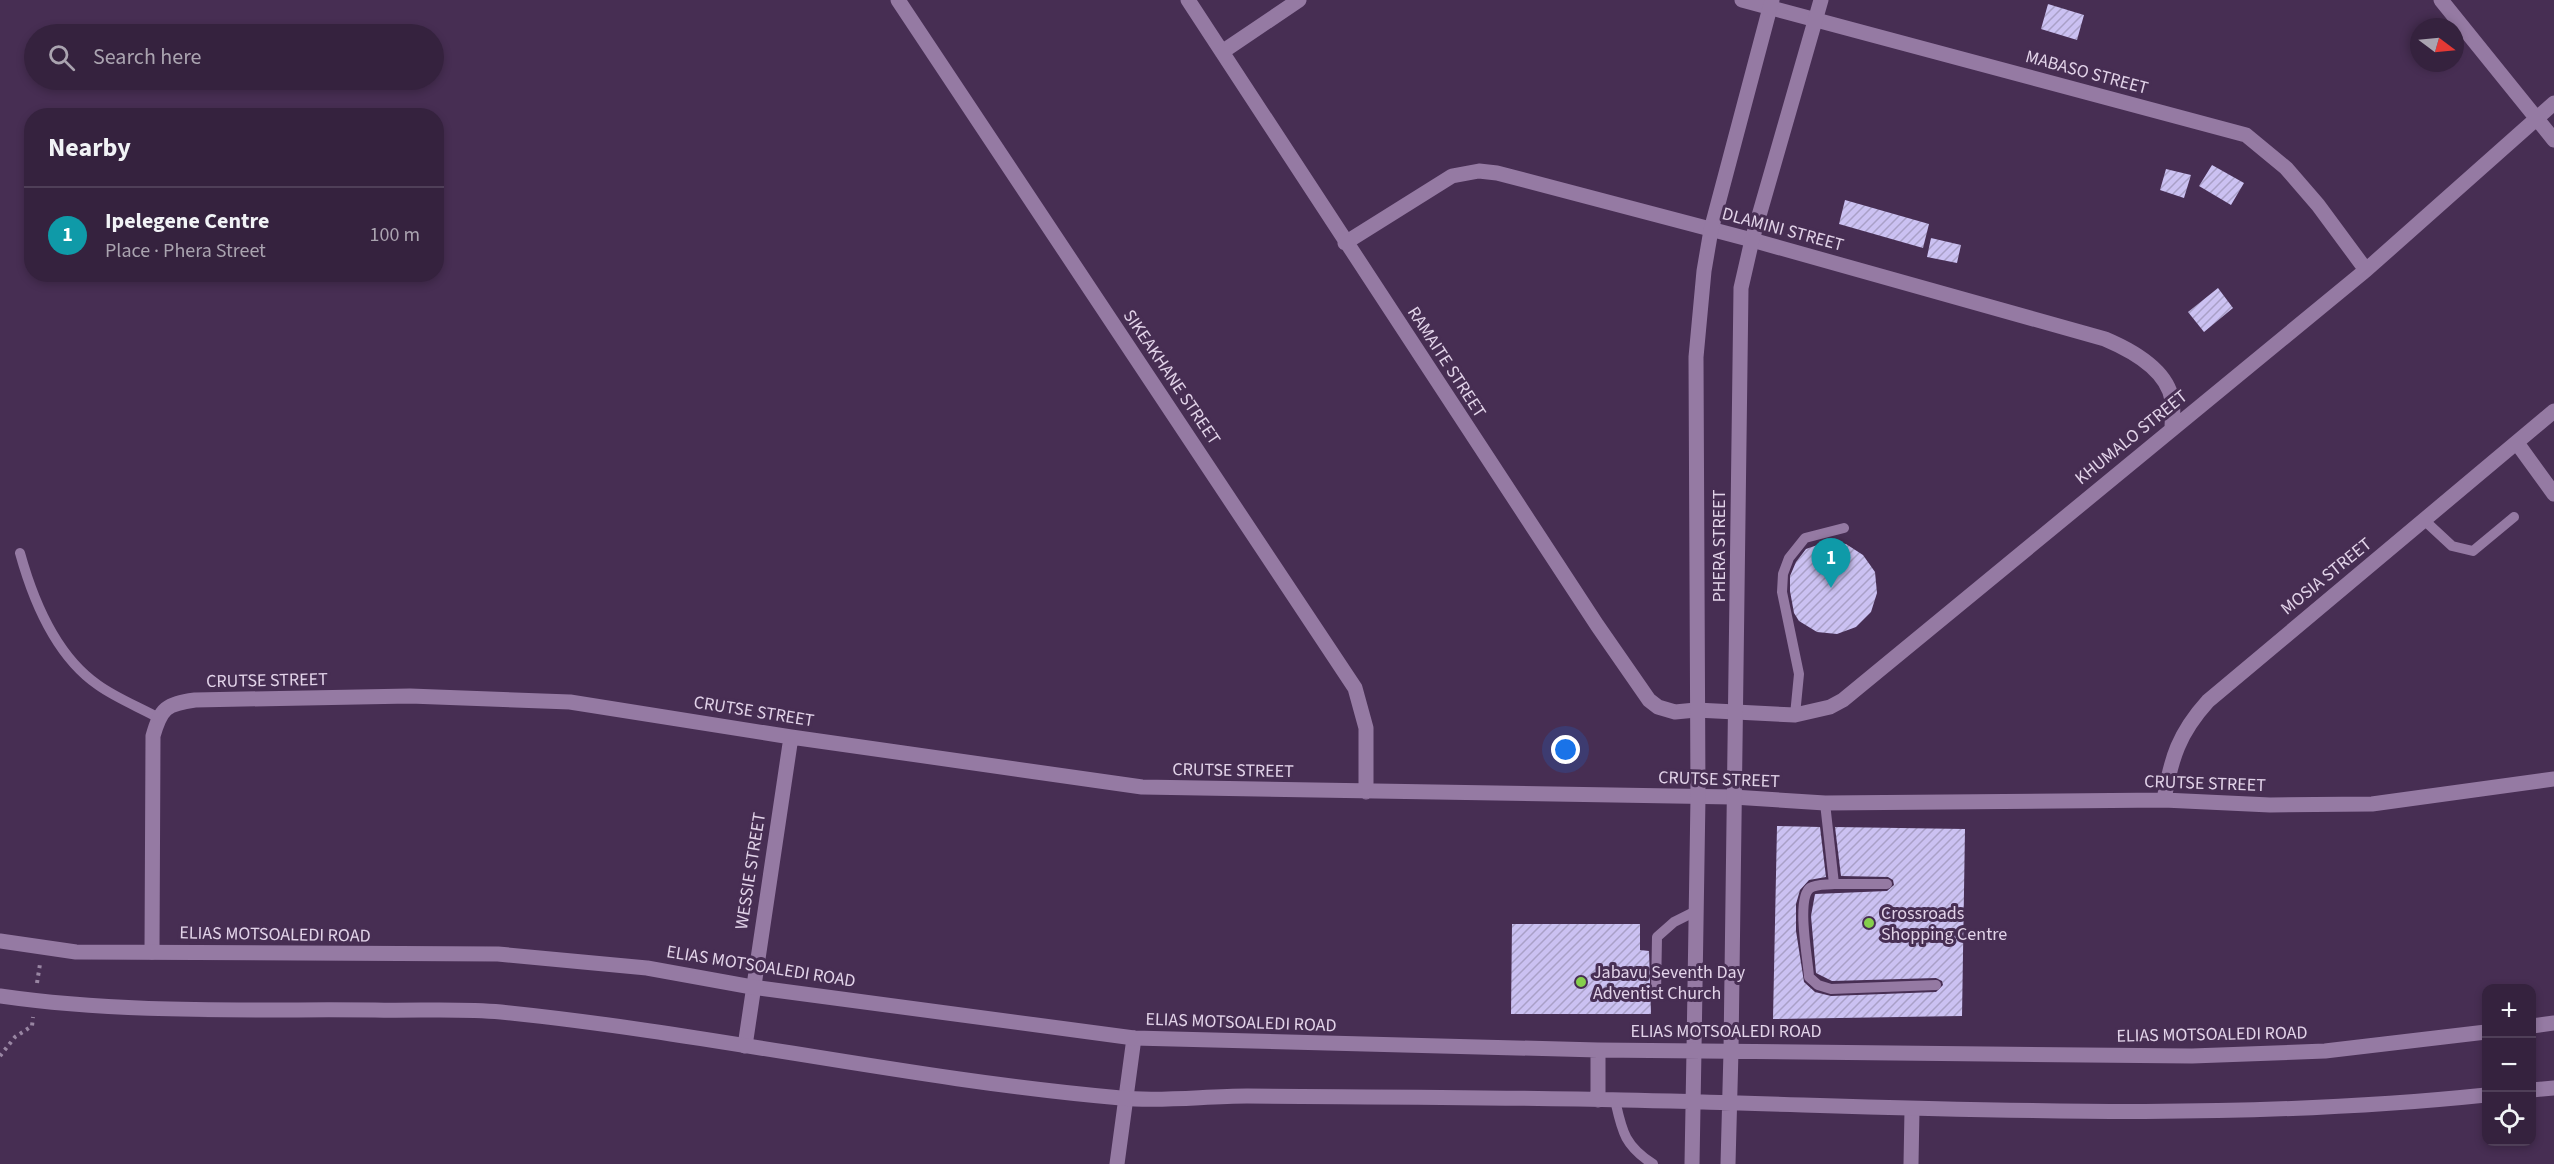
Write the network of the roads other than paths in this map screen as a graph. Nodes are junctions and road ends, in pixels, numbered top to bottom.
1 (898, 0) edge
2 (1188, 0) edge
3 (1299, 0) edge
4 (1742, 0) edge
5 (1821, 0) edge
6 (2441, 0) edge
7 (1771, 4) edge
8 (1815, 19) junction
9 (1222, 52) junction
10 (2554, 103) edge
11 (2536, 118) junction
12 (2554, 140) edge
13 (1711, 230) junction
14 (1752, 240) junction
15 (1345, 243) junction
16 (2366, 270) junction
17 (2554, 411) edge
18 (2172, 428) junction
19 (2517, 443) junction
20 (2554, 494) edge
21 (2514, 517) dead end
22 (2424, 520) junction
23 (1844, 528) dead end
24 (20, 553) dead end
25 (1696, 710) junction
26 (1737, 711) junction
27 (1795, 715) junction
28 (159, 718) junction
29 (791, 737) junction
30 (2554, 779) edge
31 (1366, 792) junction
32 (1698, 797) junction
33 (1733, 797) junction
34 (2164, 801) junction
35 (1825, 803) junction
36 (1833, 884) junction
37 (1887, 884) dead end
38 (1696, 911) junction
39 (0, 940) edge
40 (152, 952) junction
41 (1936, 985) dead end
42 (752, 987) junction
43 (1656, 993) dead end
44 (0, 996) edge
45 (2554, 1023) edge
46 (2536, 1025) edge
47 (2482, 1033) edge
48 (1134, 1038) junction
49 (745, 1046) junction
50 (1598, 1050) junction
51 (1694, 1050) junction
52 (1731, 1051) junction
53 (2554, 1088) edge
54 (2536, 1090) edge
55 (2482, 1095) edge
56 (1128, 1099) junction
57 (1598, 1100) junction
58 (1615, 1100) junction
59 (1693, 1101) junction
60 (1729, 1102) junction
61 (1912, 1110) junction
62 (1118, 1164) edge
63 (1653, 1164) edge
64 (1692, 1164) edge
65 (1728, 1164) edge
66 (1911, 1164) edge

1 - 31 street, SIKEAKHANE STREET
2 - 9 street, RAMAITE STREET
3 - 9 street
4 - 7 street, MABASO STREET
5 - 8 street, PHERA STREET
6 - 11 street
7 - 8 street, MABASO STREET
7 - 13 street, PHERA STREET
8 - 14 street, PHERA STREET
8 - 16 street, MABASO STREET
9 - 15 street, RAMAITE STREET
10 - 11 street, KHUMALO STREET
11 - 12 street
11 - 16 street, KHUMALO STREET
13 - 14 street, DLAMINI STREET
13 - 15 street, DLAMINI STREET
13 - 25 street, PHERA STREET
14 - 18 street, DLAMINI STREET
14 - 26 street, PHERA STREET
15 - 25 street, RAMAITE STREET
16 - 18 street, KHUMALO STREET
17 - 19 street, MOSIA STREET
18 - 27 street, KHUMALO STREET
19 - 20 street
19 - 22 street, MOSIA STREET
21 - 22 lane
22 - 34 street, MOSIA STREET
23 - 27 lane
24 - 28 lane
25 - 26 street, KHUMALO STREET
25 - 32 street, PHERA STREET
26 - 27 street, KHUMALO STREET
26 - 33 street, PHERA STREET
28 - 29 street, CRUTSE STREET
28 - 40 street
29 - 31 street, CRUTSE STREET
29 - 42 street, WESSIE STREET
30 - 34 street, CRUTSE STREET
31 - 32 street, CRUTSE STREET
32 - 33 street, CRUTSE STREET
32 - 38 street, PHERA STREET
33 - 35 street, CRUTSE STREET
33 - 52 street, PHERA STREET
34 - 35 street, CRUTSE STREET
35 - 36 lane
36 - 37 lane
36 - 41 lane
38 - 43 lane
38 - 51 street, PHERA STREET
39 - 40 street, ELIAS MOTSOALEDI ROAD
40 - 42 street, ELIAS MOTSOALEDI ROAD
42 - 48 street, ELIAS MOTSOALEDI ROAD
42 - 49 street, WESSIE STREET
44 - 49 street
45 - 46 street
47 - 52 street, ELIAS MOTSOALEDI ROAD
48 - 50 street, ELIAS MOTSOALEDI ROAD
48 - 56 street
49 - 56 street
50 - 51 street, ELIAS MOTSOALEDI ROAD
50 - 57 street
51 - 52 street, ELIAS MOTSOALEDI ROAD
51 - 59 street, PHERA STREET
52 - 60 street, PHERA STREET
53 - 54 street
55 - 61 street
56 - 57 street
56 - 62 street
57 - 58 street
58 - 59 street
58 - 63 lane
59 - 60 street
59 - 64 street, PHERA STREET
60 - 61 street
60 - 65 street, PHERA STREET
61 - 66 street

